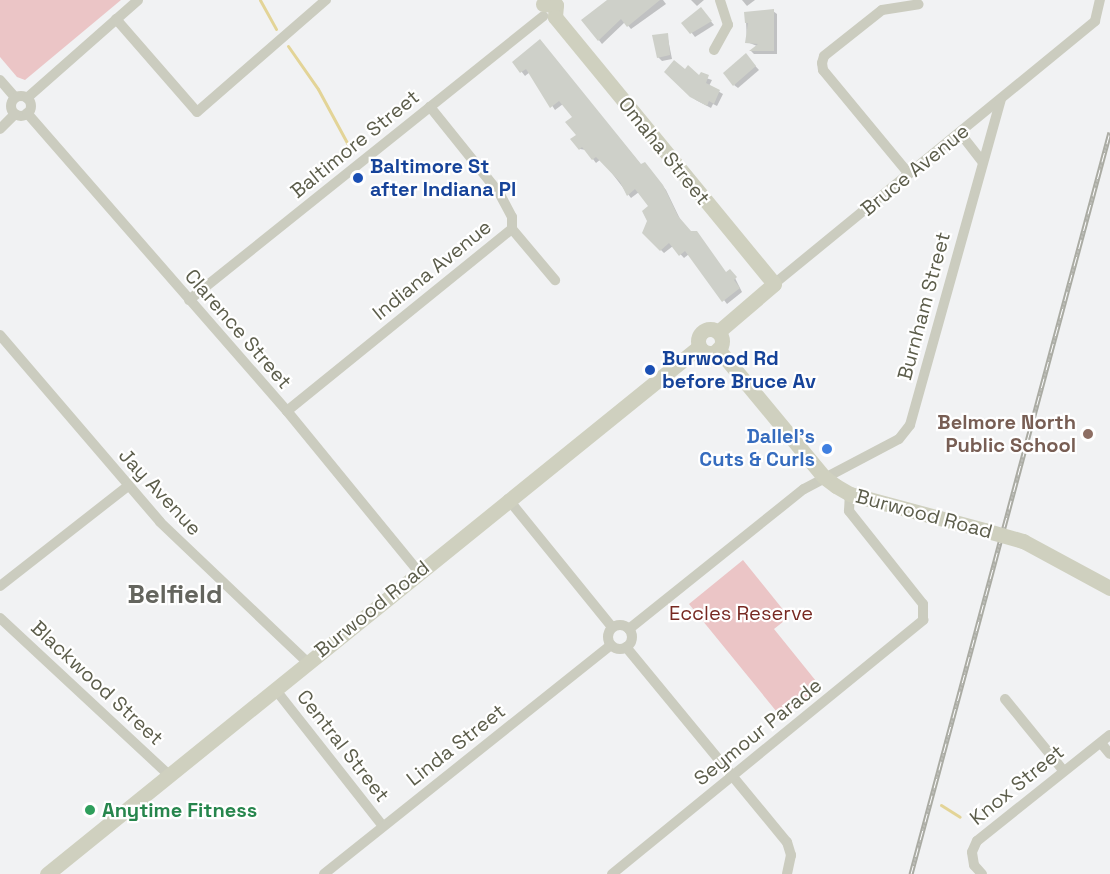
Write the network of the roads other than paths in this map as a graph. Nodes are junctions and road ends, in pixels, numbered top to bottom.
1 (138, 0) edge
2 (326, 0) edge
3 (720, 0) edge
4 (1100, 0) edge
5 (920, 4) dead end
6 (550, 7) edge
7 (116, 19) junction
8 (714, 50) dead end
9 (0, 80) edge
10 (21, 98) junction
11 (1001, 99) junction
12 (430, 106) junction
13 (27, 113) junction
14 (15, 114) junction
15 (0, 129) edge
16 (960, 133) junction
17 (982, 161) junction
18 (909, 174) junction
19 (512, 229) junction
20 (555, 280) dead end
21 (774, 284) junction
22 (189, 300) junction
23 (718, 333) junction
24 (1, 339) edge
25 (699, 347) junction
26 (718, 350) junction
27 (287, 411) junction
28 (824, 477) junction
29 (128, 486) junction
30 (850, 494) junction
31 (508, 499) junction
32 (418, 572) junction
33 (0, 586) edge
34 (1110, 588) edge
35 (0, 618) edge
36 (612, 627) junction
37 (629, 629) junction
38 (611, 645) junction
39 (626, 647) junction
40 (306, 662) junction
41 (275, 689) junction
42 (1005, 699) dead end
43 (1110, 735) edge
44 (1101, 742) junction
45 (1110, 754) edge
46 (1063, 770) junction
47 (169, 775) junction
48 (733, 775) junction
49 (383, 826) junction
50 (47, 874) edge
51 (324, 874) edge
52 (612, 874) edge
53 (787, 874) edge
54 (982, 874) edge

1 - 7 street
2 - 7 street
3 - 8 street
4 - 11 street, Bruce Avenue
5 - 18 street
6 - 12 street, Baltimore Street
6 - 21 main road, Omaha Street
7 - 10 street
9 - 10 street
10 - 13 street
10 - 14 street
11 - 16 street, Bruce Avenue
11 - 17 street, Burnham Street
12 - 19 street, Indiana Avenue
12 - 22 street, Baltimore Street
13 - 14 street
13 - 22 street, Clarence Street
14 - 15 street
16 - 17 street
16 - 18 street, Bruce Avenue
17 - 28 street, Burnham Street
18 - 21 street, Bruce Avenue
19 - 20 street
19 - 27 street, Indiana Avenue
21 - 23 main road, Bruce Avenue
22 - 27 street, Clarence Street
23 - 25 main road
23 - 26 main road
24 - 29 street, Jay Avenue
25 - 26 main road
25 - 31 main road, Burwood Road
26 - 28 main road, Burwood Road
27 - 32 street, Clarence Street
28 - 30 main road, Burwood Road
28 - 37 street
29 - 33 street
29 - 40 street, Jay Avenue
30 - 34 main road, Burwood Road, bridge
30 - 48 street, Seymour Parade
31 - 32 main road, Burwood Road
31 - 36 street
32 - 40 main road, Burwood Road
35 - 47 street, Blackwood Street
36 - 37 street
36 - 38 street
37 - 39 street
38 - 39 street
38 - 49 street, Linda Street
39 - 48 street
40 - 41 main road, Burwood Road
41 - 47 main road, Burwood Road
41 - 49 street, Central Street
42 - 46 street
43 - 44 street, Knox Street
44 - 45 street
44 - 46 street, Knox Street
46 - 54 street, Knox Street
47 - 50 main road, Burwood Road
48 - 52 street, Seymour Parade
48 - 53 street
49 - 51 street, Linda Street

